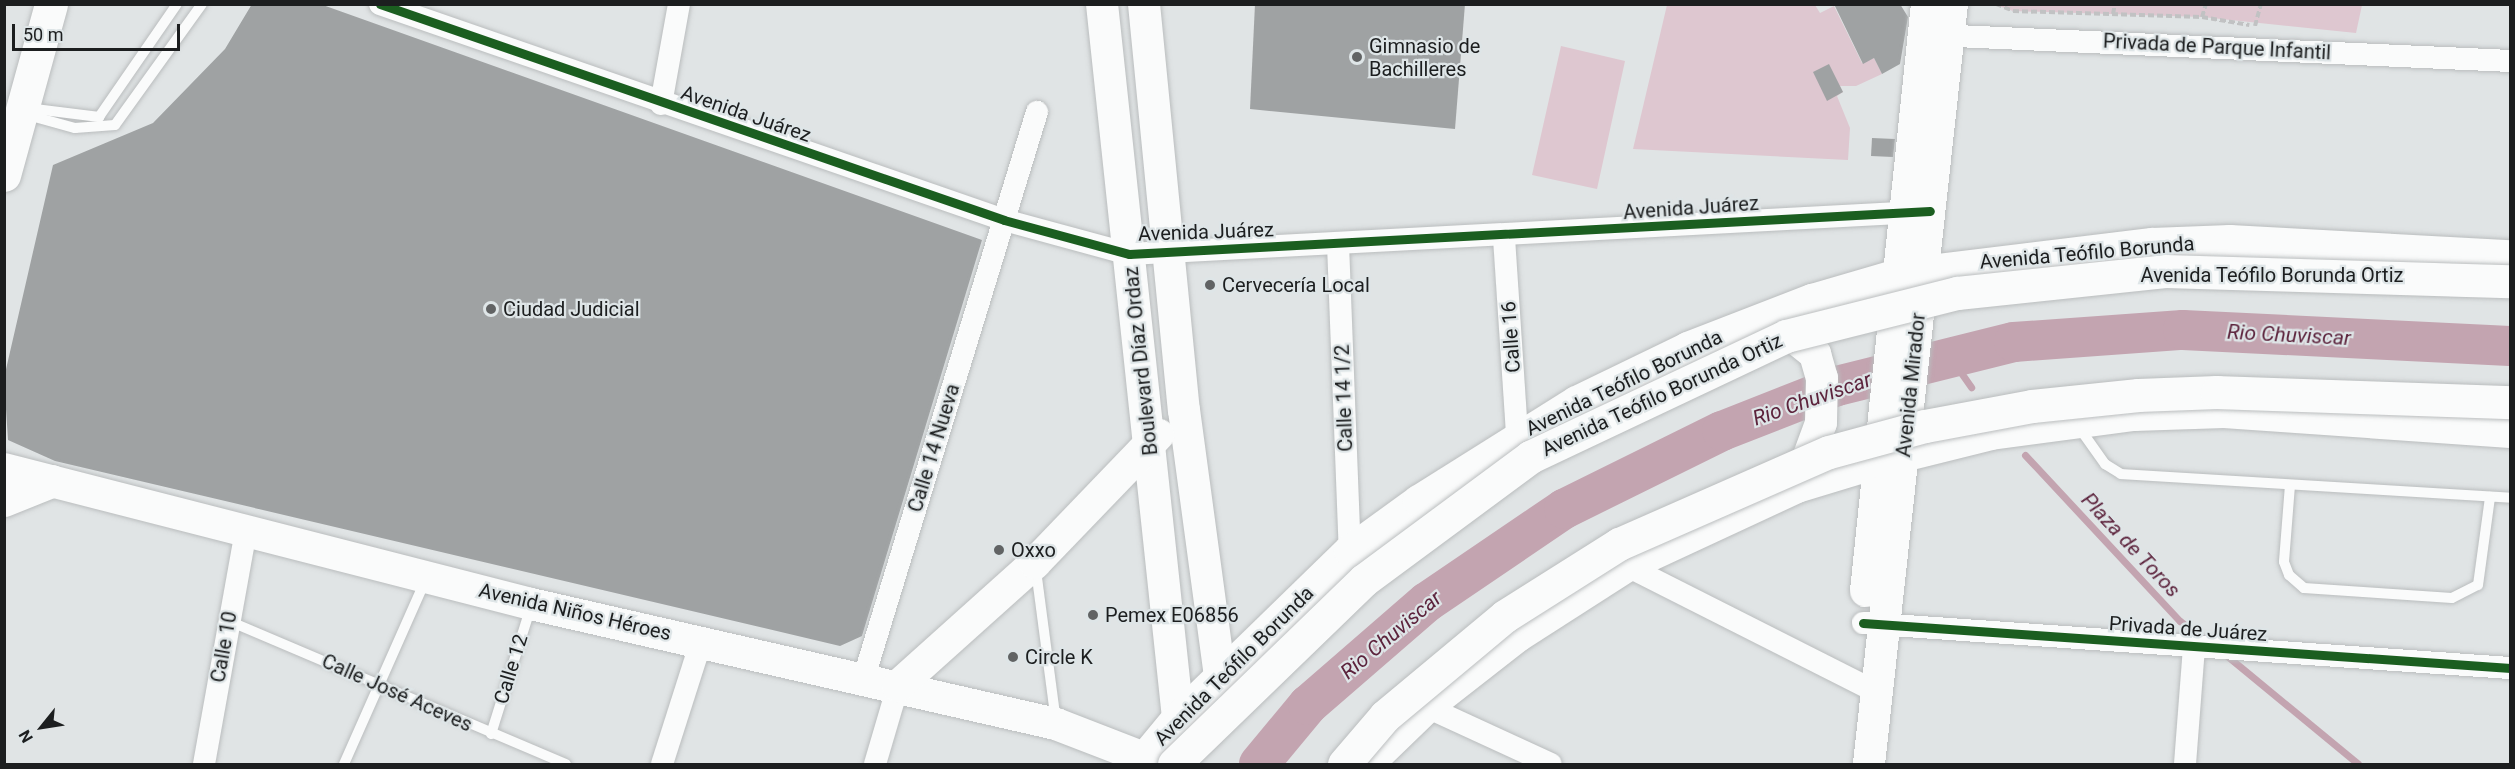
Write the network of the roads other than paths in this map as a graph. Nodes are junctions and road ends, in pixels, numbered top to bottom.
1 (38, 4) edge
2 (51, 4) edge
3 (177, 4) edge
4 (202, 4) edge
5 (380, 4) edge
6 (679, 4) edge
7 (1102, 4) edge
8 (1144, 4) edge
9 (1927, 4) edge
10 (1952, 4) edge
11 (1937, 35) junction
12 (2511, 61) edge
13 (661, 104) junction
14 (16, 106) edge
15 (1037, 112) dead end
16 (4, 175) edge
17 (1917, 212) junction
18 (1004, 220) junction
19 (1504, 238) junction
20 (1338, 244) junction
21 (1129, 254) junction
22 (1169, 256) junction
23 (2511, 256) edge
24 (1910, 273) junction
25 (2511, 282) edge
26 (1768, 317) junction
27 (2511, 402) edge
28 (1184, 410) junction
29 (2076, 421) junction
30 (2511, 432) edge
31 (1517, 435) junction
32 (1149, 444) junction
33 (1892, 458) junction
34 (4, 469) edge
35 (51, 481) junction
36 (2290, 485) junction
37 (1797, 488) junction
38 (2490, 497) junction
39 (2511, 498) edge
40 (4, 500) edge
41 (246, 531) junction
42 (1350, 551) junction
43 (1035, 562) junction
44 (1627, 566) junction
45 (428, 575) junction
46 (531, 604) junction
47 (229, 621) junction
48 (1873, 624) junction
49 (701, 642) junction
50 (2194, 648) junction
51 (2511, 668) edge
52 (1220, 676) junction
53 (864, 677) junction
54 (379, 682) junction
55 (898, 686) junction
56 (1866, 686) junction
57 (1427, 707) junction
58 (1178, 718) junction
59 (1056, 724) junction
60 (491, 734) junction
61 (1153, 762) edge
62 (2186, 764) edge
63 (204, 765) edge
64 (344, 765) edge
65 (566, 765) edge
66 (662, 765) edge
67 (875, 765) edge
68 (1344, 765) edge
69 (1368, 765) edge
70 (1551, 765) edge
71 (1848, 765) edge
72 (1869, 765) edge

1 - 14 lane
2 - 14 main road
3 - 14 lane
4 - 14 lane
5 - 13 street, Avenida Juárez
6 - 13 street
7 - 21 main road, Boulevard Díaz Ordaz
8 - 22 main road, Boulevard Díaz Ordaz
9 - 11 main road, Avenida Mirador
10 - 11 main road, Avenida Mirador
11 - 12 street, Privada de Parque Infantil
11 - 17 main road, Avenida Mirador
13 - 18 street, Avenida Juárez
14 - 16 main road
15 - 18 street, Calle 14 Nueva
17 - 19 street, Avenida Juárez
17 - 24 main road, Avenida Mirador
18 - 21 street, Avenida Juárez
18 - 53 street, Calle 14 Nueva
19 - 20 street, Avenida Juárez
19 - 31 street, Calle 16
20 - 22 street, Avenida Juárez
20 - 42 street, Calle 14 1/2
21 - 22 street, Avenida Juárez
21 - 32 main road, Boulevard Díaz Ordaz
22 - 28 main road, Boulevard Díaz Ordaz
23 - 24 main road, Avenida Teófilo Borunda
24 - 26 main road, Avenida Teófilo Borunda
24 - 33 main road, Avenida Mirador
25 - 61 main road, Avenida Teófilo Borunda Ortiz, bridge
26 - 31 main road, Avenida Teófilo Borunda
26 - 37 main road
27 - 68 main road, bridge
28 - 32 main road
28 - 52 main road, Boulevard Díaz Ordaz
29 - 30 main road
29 - 33 main road
29 - 36 lane
31 - 42 main road, Avenida Teófilo Borunda
32 - 43 main road
32 - 58 main road, Boulevard Díaz Ordaz
33 - 37 main road
33 - 48 main road, Avenida Mirador
34 - 35 main road, Avenida Niños Héroes
35 - 40 main road
35 - 41 main road, Avenida Niños Héroes
36 - 38 lane
36 - 38 lane
37 - 44 main road
38 - 39 lane
41 - 45 main road, Avenida Niños Héroes
41 - 47 street, Calle 10
42 - 52 main road, Avenida Teófilo Borunda
43 - 55 main road
43 - 59 lane
44 - 56 street
44 - 57 main road
45 - 46 main road, Avenida Niños Héroes
45 - 54 lane
46 - 49 main road, Avenida Niños Héroes
46 - 60 lane, Calle 12
47 - 54 lane, Calle José Aceves
47 - 63 street, Calle 10
48 - 50 street, Privada de Juárez
48 - 56 main road, Avenida Mirador
49 - 53 main road, Avenida Niños Héroes
49 - 66 street
50 - 51 street, Privada de Juárez
50 - 62 street
52 - 58 main road, Avenida Teófilo Borunda
53 - 55 main road, Avenida Niños Héroes
54 - 60 lane, Calle José Aceves
54 - 64 lane
55 - 59 main road, Avenida Niños Héroes
55 - 67 street
56 - 71 main road, Avenida Mirador
56 - 72 main road, Avenida Mirador
57 - 69 main road
57 - 70 street
58 - 61 main road, Avenida Teófilo Borunda
59 - 61 main road, Avenida Niños Héroes
60 - 65 lane, Calle José Aceves

